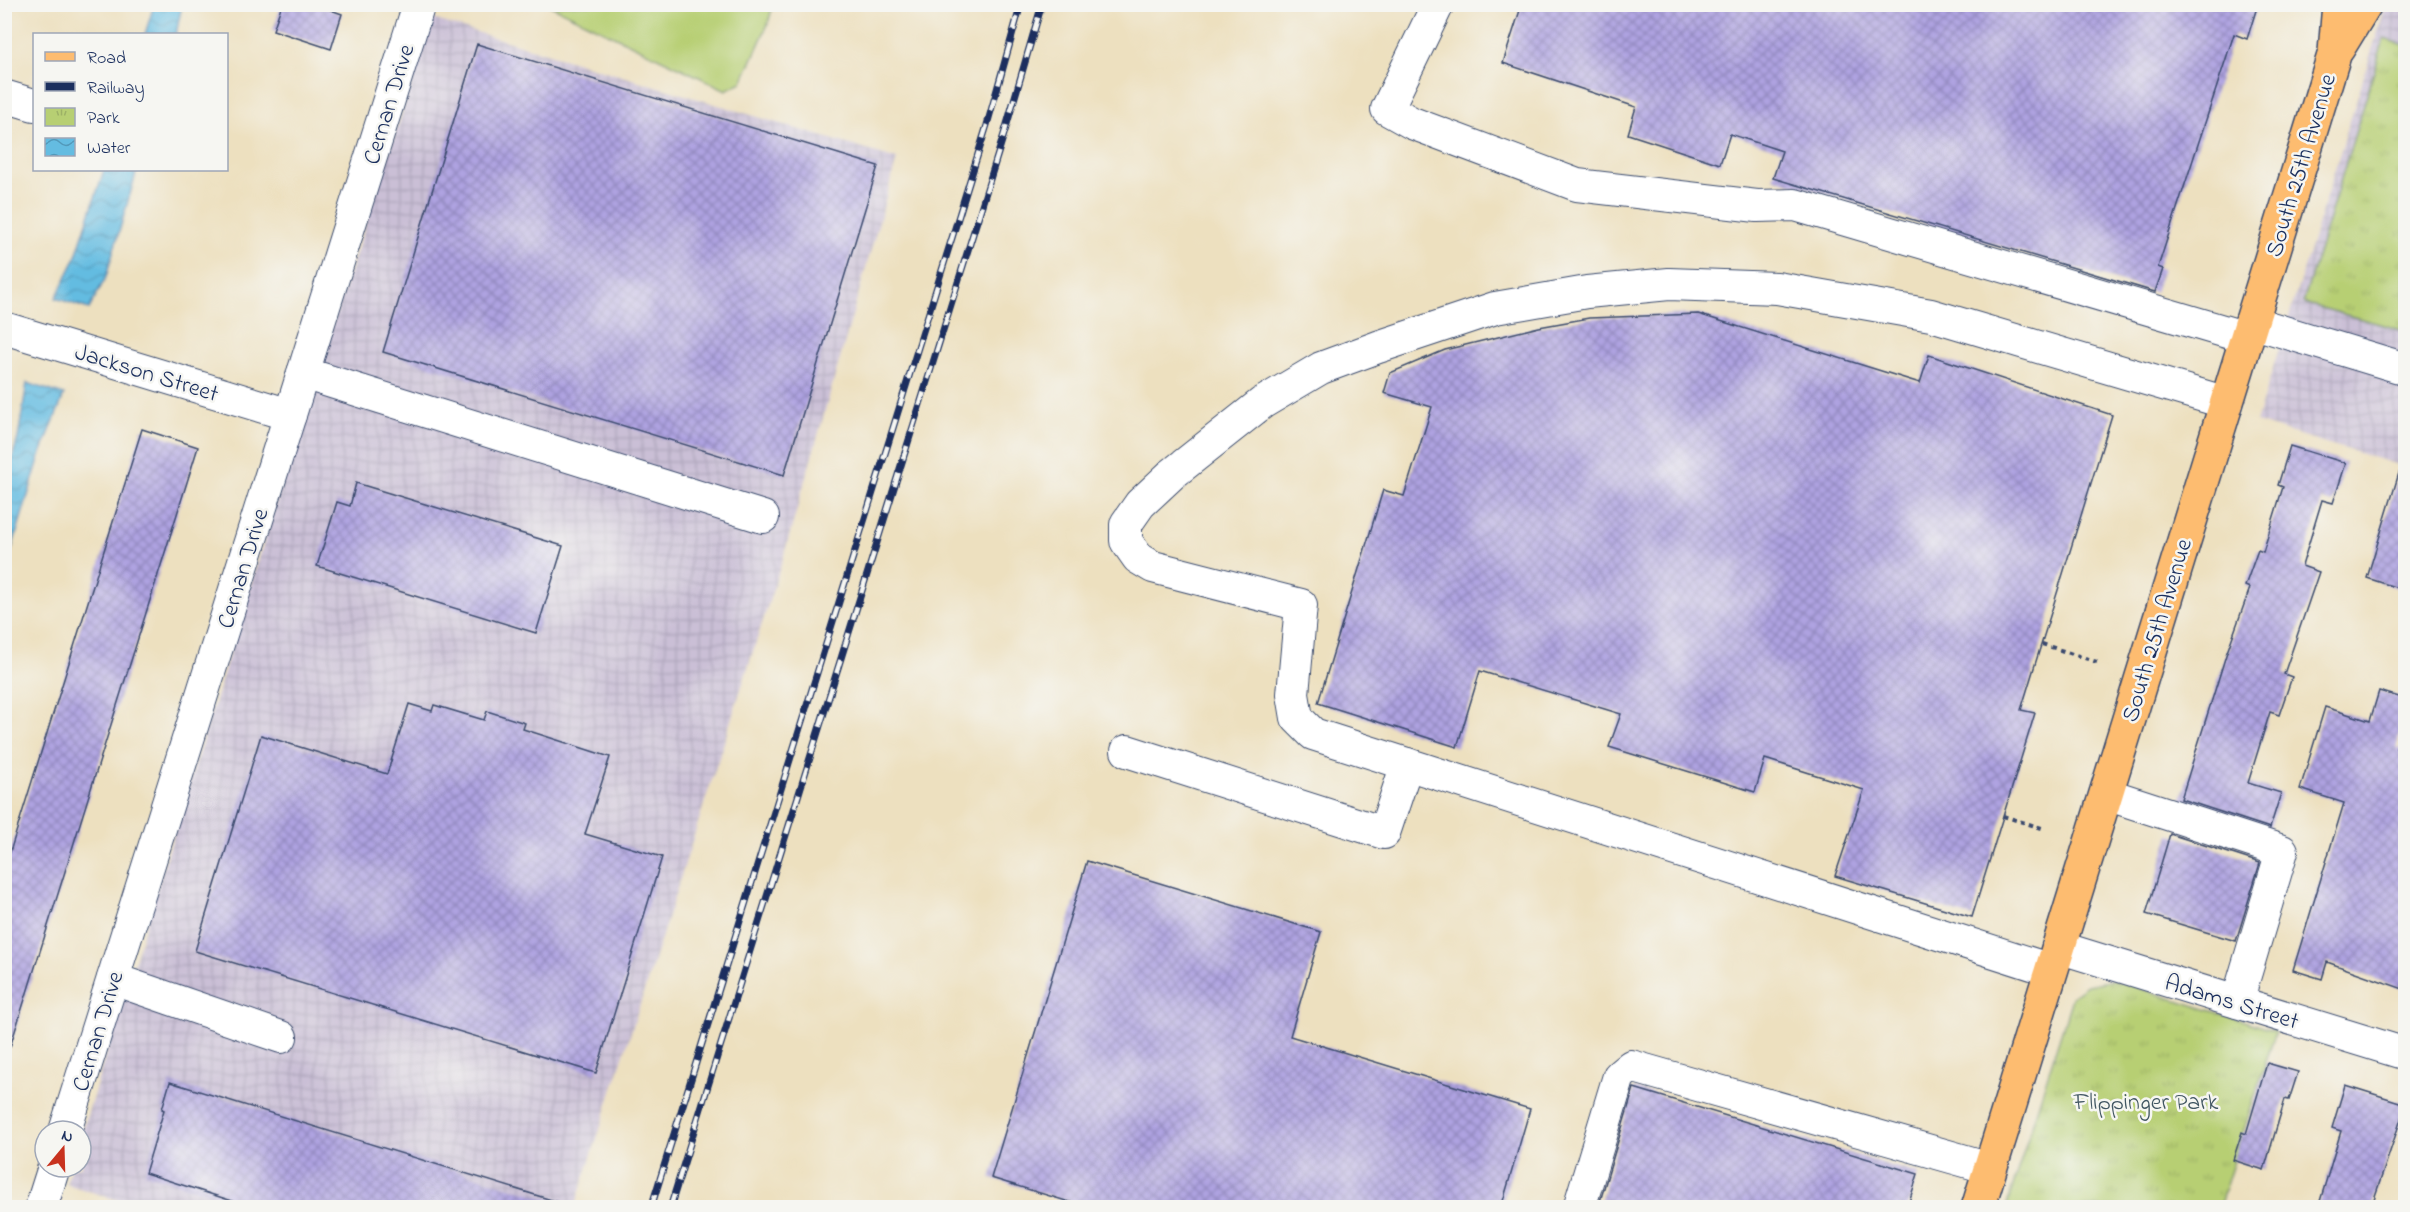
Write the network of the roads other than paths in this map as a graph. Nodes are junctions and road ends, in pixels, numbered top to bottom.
1 (419, 4) edge
2 (1438, 4) edge
3 (2339, 4) edge
4 (2365, 4) edge
5 (2335, 52) junction
6 (4, 96) edge
7 (33, 105) edge
8 (4, 328) edge
9 (2249, 330) junction
10 (2406, 369) edge
11 (303, 372) junction
12 (2227, 403) junction
13 (290, 415) junction
14 (763, 517) dead end
15 (1127, 751) dead end
16 (1407, 764) junction
17 (2106, 794) junction
18 (2054, 958) junction
19 (113, 979) junction
20 (2237, 1002) junction
21 (281, 1037) dead end
22 (2406, 1054) edge
23 (69, 1119) edge
24 (1990, 1168) junction
25 (50, 1179) edge
26 (41, 1208) edge
27 (1578, 1208) edge
28 (1978, 1208) edge

1 - 11 street, Cernan Drive
2 - 9 street
3 - 5 main road, South 25th Avenue
4 - 5 main road, South 25th Avenue
5 - 9 main road, South 25th Avenue
6 - 7 street
8 - 13 street, Jackson Street
9 - 10 street
9 - 12 main road, South 25th Avenue
11 - 13 street, Cernan Drive
11 - 14 street
12 - 16 street, Adams Street
12 - 17 main road, South 25th Avenue
13 - 19 street, Cernan Drive
15 - 16 street
16 - 18 street, Adams Street
17 - 18 main road, South 25th Avenue
17 - 20 street
18 - 20 street, Adams Street
18 - 24 main road, South 25th Avenue
19 - 21 street
19 - 23 street, Cernan Drive
20 - 22 street, Adams Street
24 - 27 street
24 - 28 main road, South 25th Avenue
25 - 26 street

